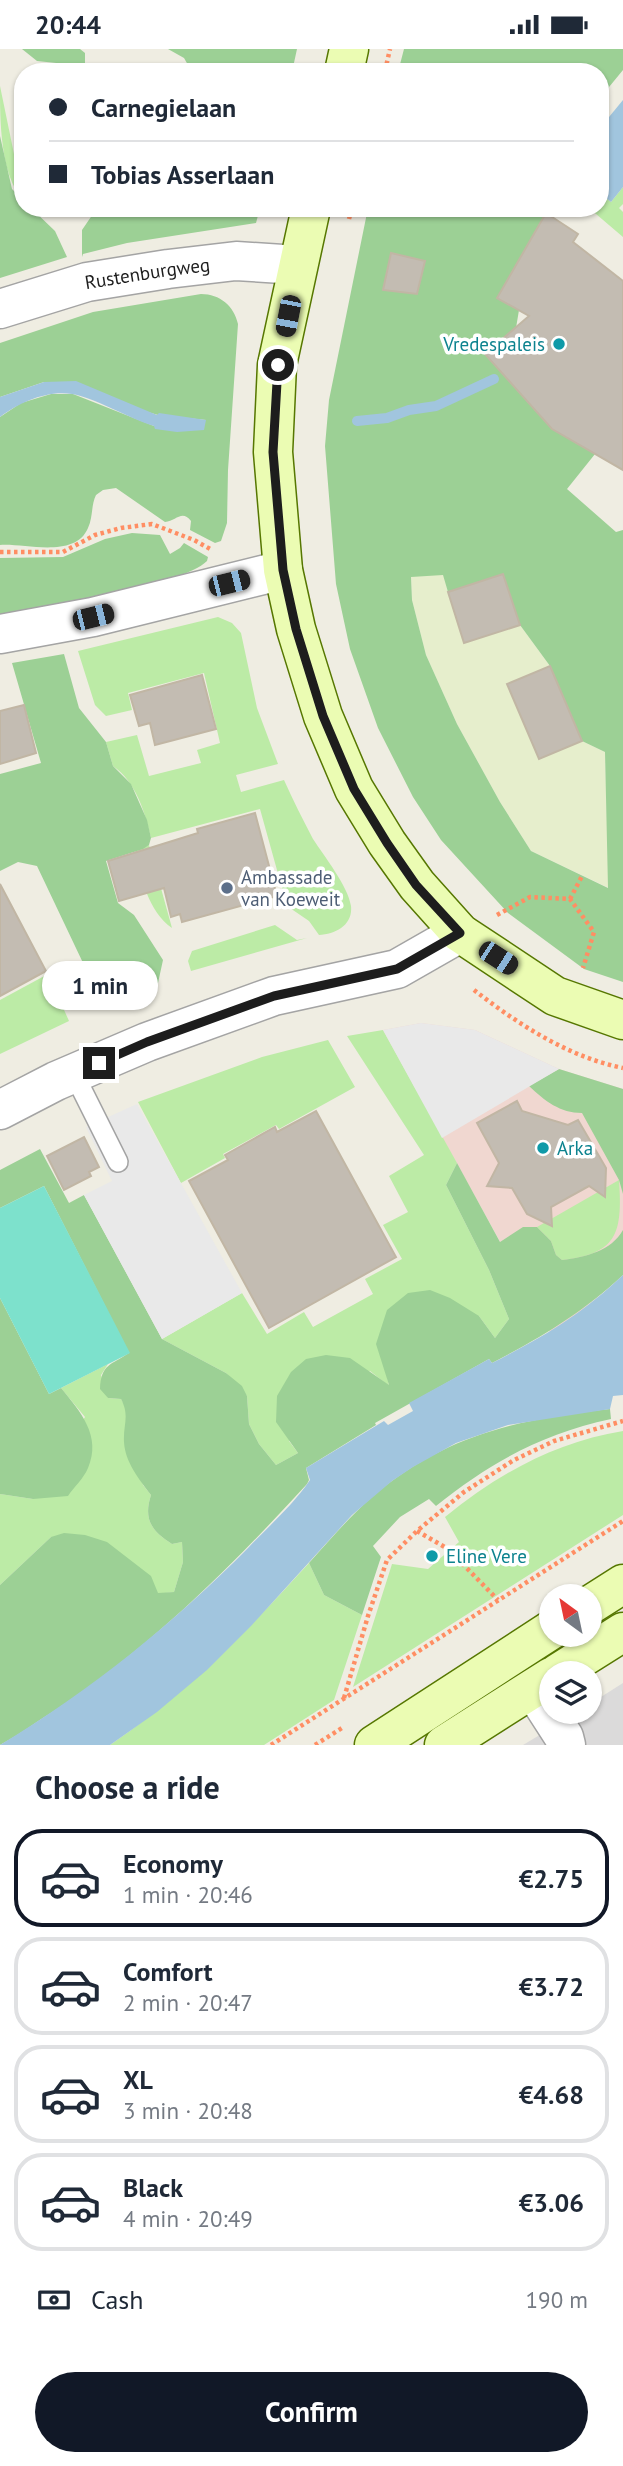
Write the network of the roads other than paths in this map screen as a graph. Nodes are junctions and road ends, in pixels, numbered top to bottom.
1 (309, 217) edge
2 (298, 265) junction
3 (0, 309) edge
4 (283, 570) junction
5 (0, 634) edge
6 (475, 926) junction
7 (623, 1020) edge
8 (74, 1074) junction
9 (0, 1110) edge
10 (118, 1162) dead end
11 (623, 1584) edge
12 (602, 1597) edge
13 (623, 1632) edge
14 (539, 1638) edge
15 (577, 1661) edge
16 (539, 1685) edge
17 (560, 1724) edge
18 (373, 1745) edge
19 (444, 1745) edge
20 (566, 1745) edge

1 - 2 main road
2 - 3 street, Rustenburgweg
2 - 4 main road
4 - 5 street
4 - 6 main road
6 - 7 main road
6 - 8 street
8 - 9 street
8 - 10 lane
11 - 12 main road
13 - 15 main road
14 - 18 main road
16 - 19 main road
17 - 20 street

